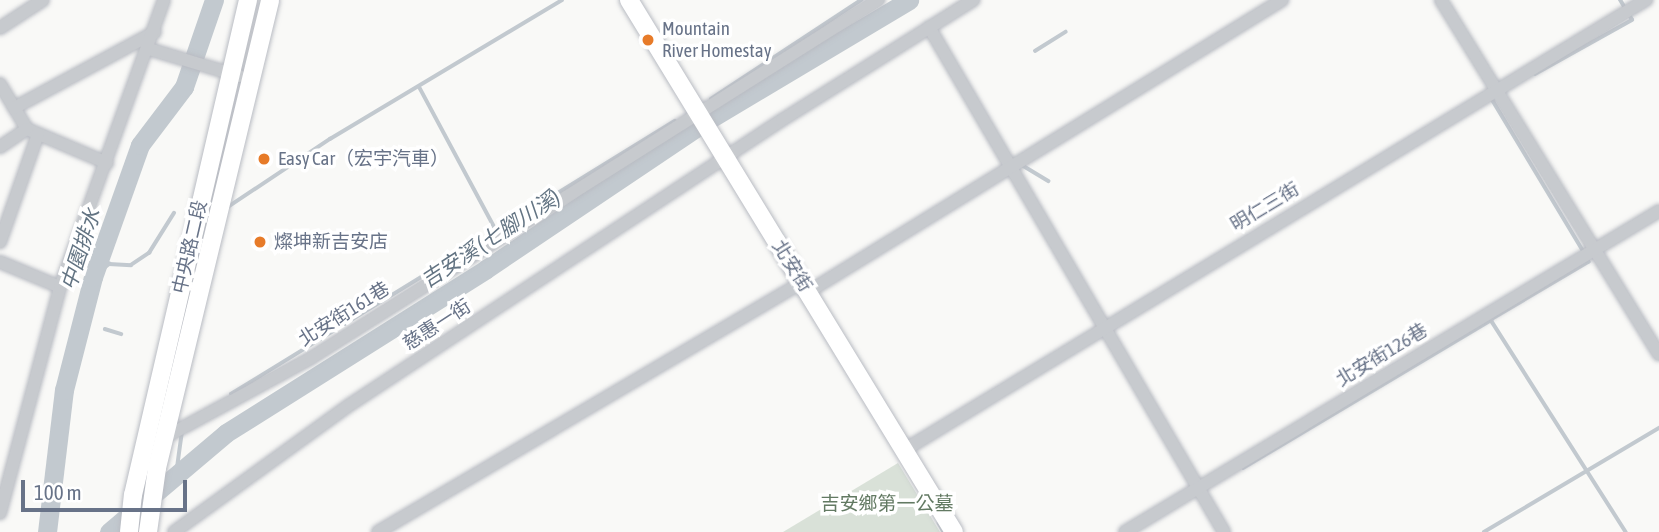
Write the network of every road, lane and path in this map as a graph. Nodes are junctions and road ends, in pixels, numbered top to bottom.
1 (43, 0) edge
2 (164, 0) edge
3 (248, 0) edge
4 (270, 0) edge
5 (629, 0) edge
6 (878, 0) edge
7 (972, 0) edge
8 (1282, 0) edge
9 (1441, 0) edge
10 (1646, 0) edge
11 (929, 27) junction
12 (0, 28) edge
13 (155, 32) junction
14 (151, 50) junction
15 (229, 73) junction
16 (250, 78) junction
17 (0, 84) edge
18 (1498, 95) junction
19 (14, 108) junction
20 (704, 121) junction
21 (33, 131) junction
22 (0, 147) edge
23 (724, 154) junction
24 (107, 163) junction
25 (1008, 167) junction
26 (1659, 211) edge
27 (0, 242) edge
28 (1597, 250) junction
29 (0, 262) edge
30 (60, 287) junction
31 (804, 288) junction
32 (1102, 327) junction
33 (1659, 354) edge
34 (146, 438) junction
35 (164, 441) junction
36 (906, 449) junction
37 (1198, 488) junction
38 (0, 513) edge
39 (128, 532) edge
40 (148, 532) edge
41 (174, 532) edge
42 (378, 532) edge
43 (954, 532) edge
44 (1125, 532) edge
45 (1224, 532) edge

1 - 12 street
2 - 13 street
3 - 15 street, 中央路二段
4 - 16 street, 中央路二段
5 - 20 street, 北安街
6 - 20 street, 北安街161巷
7 - 11 street, 慈惠一街
8 - 25 street
9 - 18 street
10 - 18 street, 明仁三街
11 - 23 street, 慈惠一街
11 - 25 street
13 - 14 street
13 - 19 street
14 - 15 street
14 - 24 street
15 - 16 street
15 - 34 street, 中央路二段
16 - 35 street, 中央路二段
17 - 19 street
18 - 28 street
18 - 32 street, 明仁三街
19 - 21 street
20 - 23 street, 北安街
20 - 35 street, 北安街161巷
21 - 22 street
21 - 24 street
21 - 27 street
23 - 31 street, 北安街
23 - 41 street, 慈惠一街
24 - 30 street
25 - 31 street
25 - 32 street
26 - 28 street, 北安街126巷
28 - 33 street
28 - 37 street, 北安街126巷
29 - 30 street
30 - 38 street
31 - 36 street, 北安街
31 - 42 street
32 - 36 street, 明仁三街
32 - 37 street
34 - 35 street
34 - 39 street, 中央路二段
35 - 40 street, 中央路二段
36 - 43 street, 北安街
37 - 44 street, 北安街126巷
37 - 45 street

